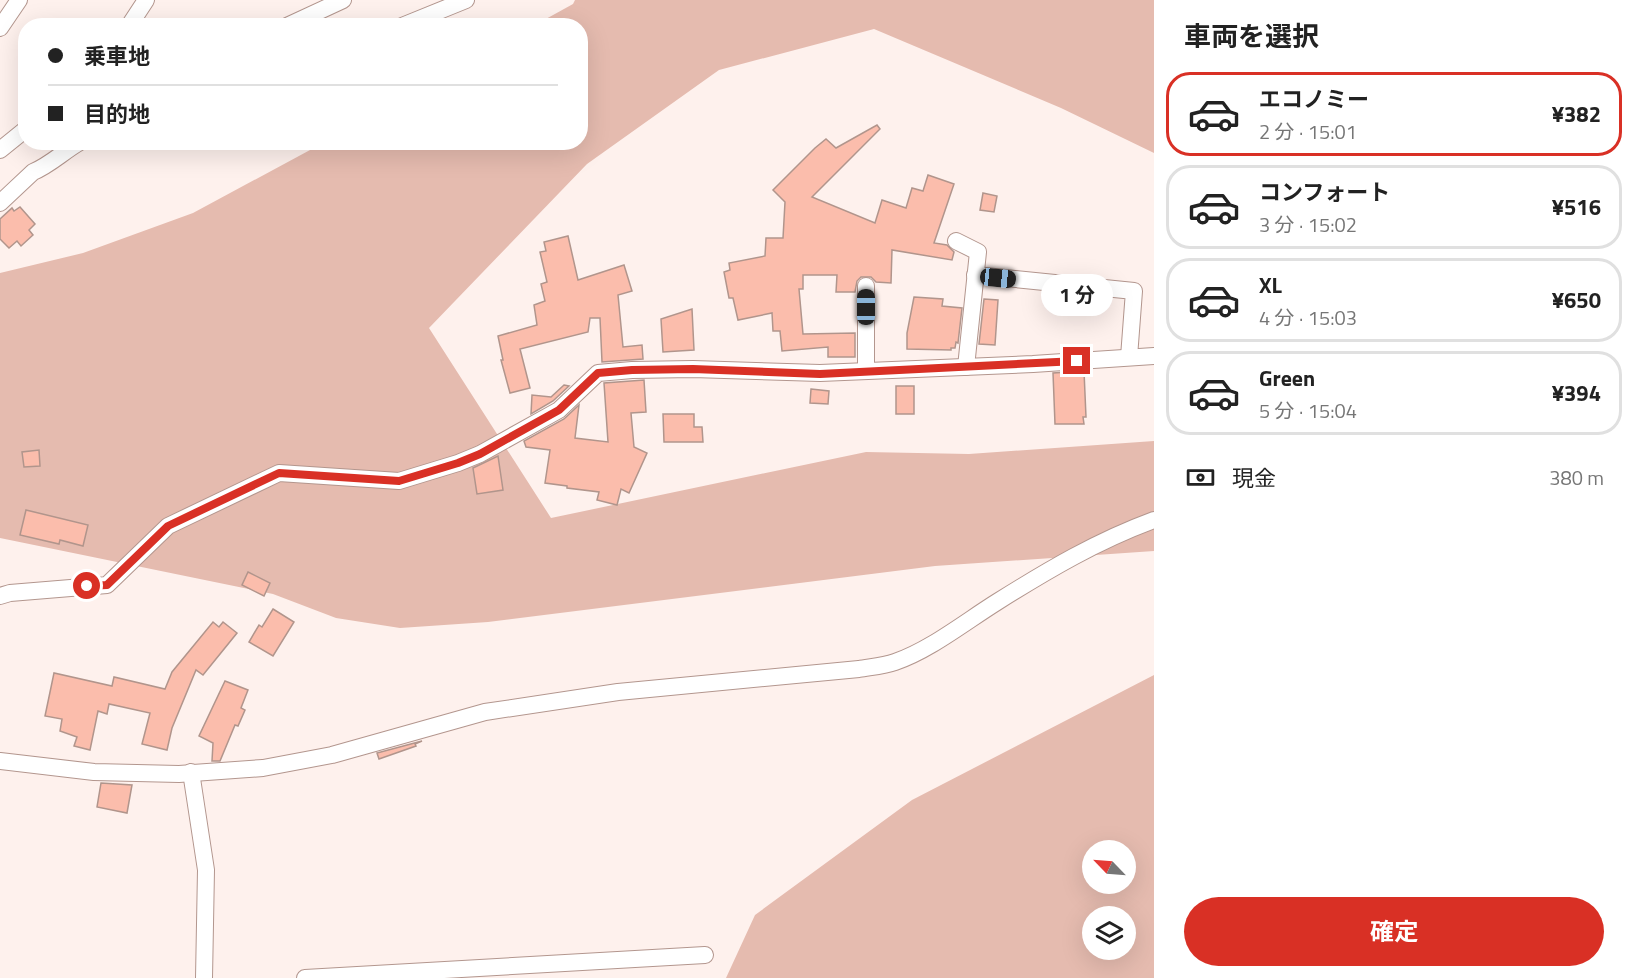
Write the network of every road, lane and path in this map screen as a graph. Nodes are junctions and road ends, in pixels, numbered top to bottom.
1 (19, 0) edge
2 (146, 0) edge
3 (343, 0) edge
4 (466, 0) edge
5 (134, 18) edge
6 (304, 18) edge
7 (422, 18) edge
8 (0, 28) edge
9 (18, 135) edge
10 (0, 150) edge
11 (64, 150) edge
12 (0, 203) edge
13 (956, 241) dead end
14 (975, 275) junction
15 (866, 286) dead end
16 (1129, 357) junction
17 (1154, 357) edge
18 (966, 367) junction
19 (866, 371) junction
20 (1154, 520) edge
21 (0, 596) edge
22 (0, 761) edge
23 (191, 772) junction
24 (705, 955) dead end
25 (204, 978) edge
26 (306, 978) edge

1 - 8 street
2 - 5 street
3 - 6 street
4 - 7 street
9 - 10 street
11 - 12 street
13 - 14 street
14 - 16 street
14 - 18 street
15 - 19 street
16 - 17 street
16 - 18 street
18 - 19 street
19 - 21 street
20 - 23 street
22 - 23 street
23 - 25 street
24 - 26 street

